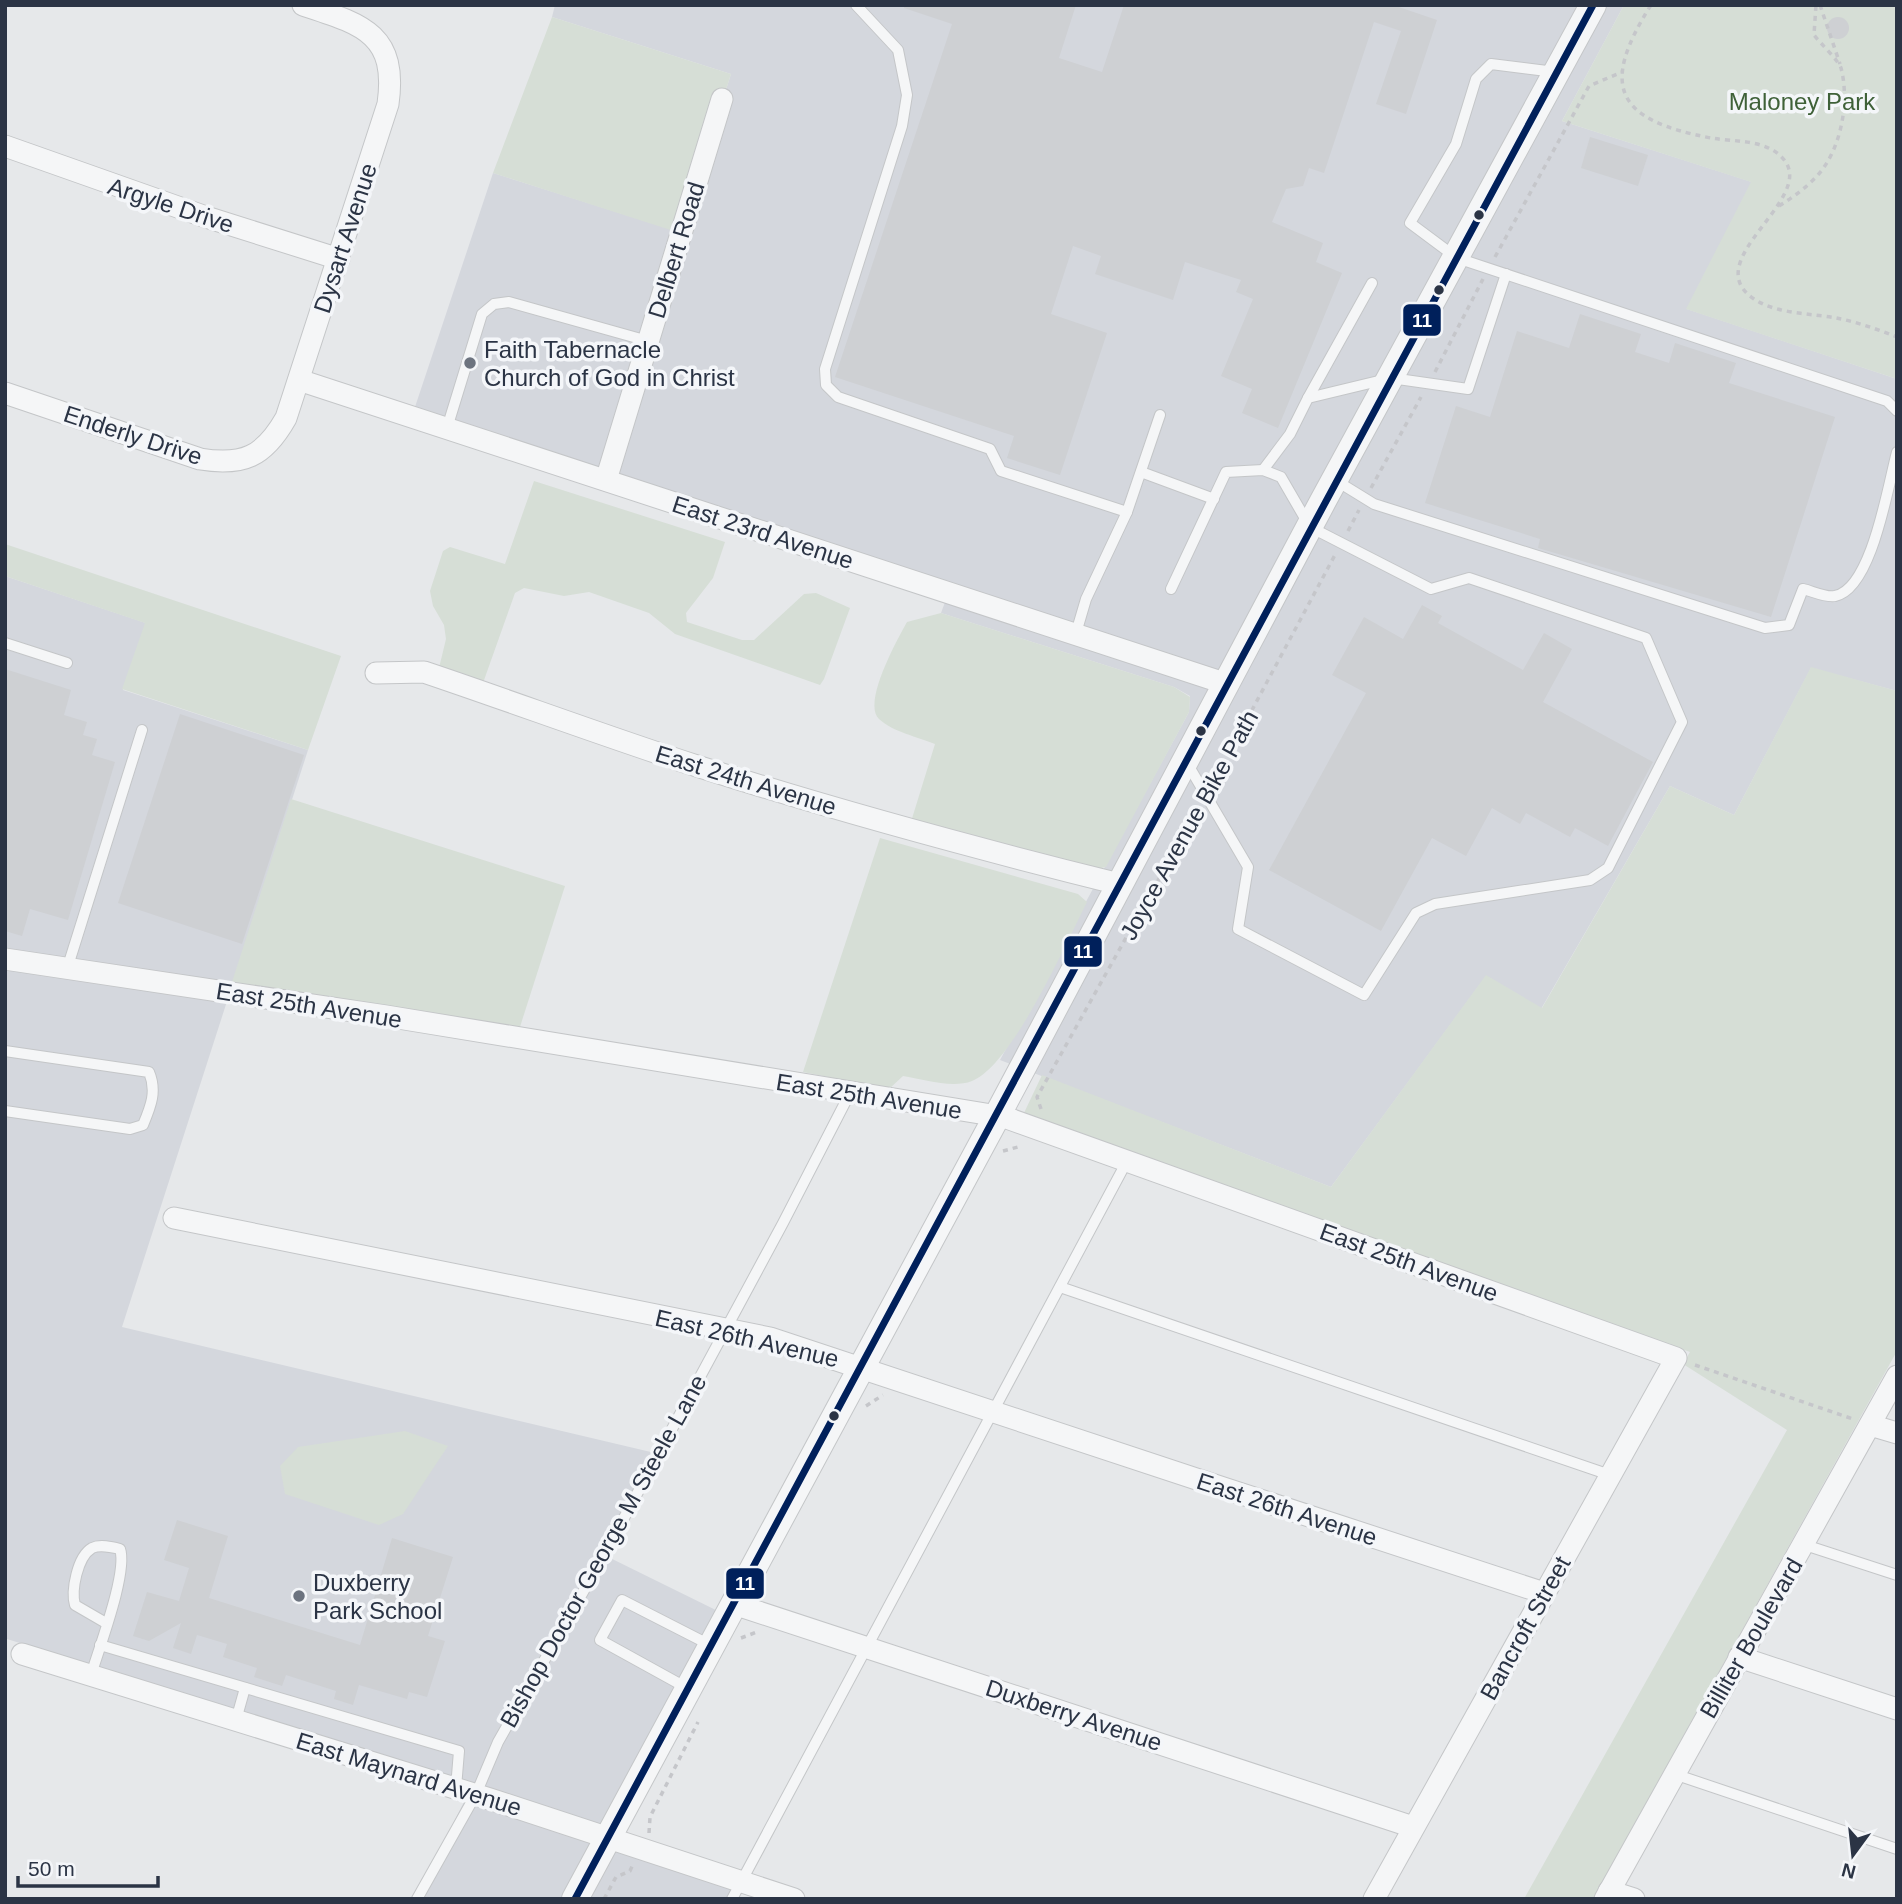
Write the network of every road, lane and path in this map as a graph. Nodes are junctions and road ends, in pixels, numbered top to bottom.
1 (303, 5) edge
2 (856, 5) edge
3 (1593, 5) edge
4 (1651, 5) edge
5 (1818, 5) edge
6 (1840, 66) junction
7 (1557, 72) junction
8 (1622, 72) junction
9 (722, 99) dead end
10 (5, 146) edge
11 (1775, 208) junction
12 (339, 258) junction
13 (1457, 258) junction
14 (1489, 268) junction
15 (1506, 274) junction
16 (1372, 283) dead end
17 (1897, 337) edge
18 (648, 341) junction
19 (1391, 378) junction
20 (299, 380) junction
21 (1429, 383) junction
22 (5, 393) edge
23 (1308, 398) junction
24 (1897, 411) edge
25 (1160, 415) dead end
26 (286, 418) joint
27 (447, 428) junction
28 (1897, 452) edge
29 (1263, 470) junction
30 (1141, 472) junction
31 (606, 480) junction
32 (1335, 480) junction
33 (1213, 499) junction
34 (1366, 499) junction
35 (1127, 512) junction
36 (1310, 527) junction
37 (1341, 543) junction
38 (1171, 590) dead end
39 (1076, 633) junction
40 (5, 643) edge
41 (67, 663) dead end
42 (376, 673) dead end
43 (1227, 684) junction
44 (142, 730) dead end
45 (1185, 761) junction
46 (1206, 796) junction
47 (1119, 884) junction
48 (5, 959) edge
49 (67, 969) junction
50 (5, 1051) edge
51 (850, 1093) junction
52 (5, 1111) edge
53 (997, 1116) junction
54 (1031, 1127) junction
55 (1001, 1152) dead end
56 (1126, 1163) junction
57 (174, 1217) dead end
58 (1060, 1287) junction
59 (725, 1329) junction
60 (1676, 1358) junction
61 (860, 1367) junction
62 (1897, 1376) edge
63 (892, 1379) junction
64 (991, 1413) junction
65 (860, 1417) dead end
66 (1870, 1424) junction
67 (1897, 1433) edge
68 (1610, 1475) junction
69 (1805, 1545) junction
70 (1897, 1575) edge
71 (1544, 1593) junction
72 (734, 1604) junction
73 (766, 1615) junction
74 (106, 1623) junction
75 (740, 1638) dead end
76 (100, 1645) junction
77 (712, 1646) junction
78 (866, 1647) junction
79 (22, 1654) dead end
80 (1739, 1657) junction
81 (91, 1675) junction
82 (245, 1688) junction
83 (688, 1688) junction
84 (1897, 1709) edge
85 (236, 1720) junction
86 (698, 1721) dead end
87 (1673, 1774) junction
88 (466, 1791) junction
89 (1413, 1826) junction
90 (608, 1837) junction
91 (639, 1847) junction
92 (1897, 1849) edge
93 (736, 1890) edge
94 (1607, 1895) edge
95 (417, 1899) edge
96 (575, 1899) edge
97 (604, 1899) edge
98 (794, 1899) edge
99 (1374, 1899) edge
100 (1634, 1899) edge

1 - 12 street, Dysart Avenue
2 - 35 lane
3 - 7 street
4 - 8 path
5 - 6 path
5 - 6 path
6 - 11 path
7 - 13 street
7 - 13 lane
8 - 11 path
8 - 14 path, Joyce Avenue Bike Path
9 - 18 street, Delbert Road
10 - 12 street, Argyle Drive
11 - 17 path
12 - 20 street, Dysart Avenue
13 - 14 lane
13 - 19 street
14 - 15 lane
14 - 21 path, Joyce Avenue Bike Path
15 - 21 lane
15 - 24 lane
16 - 23 lane
18 - 27 lane
18 - 31 street, Delbert Road
19 - 21 lane
19 - 23 lane
19 - 32 street
20 - 26 street, Dysart Avenue
20 - 27 street, East 23rd Avenue
21 - 34 path, Joyce Avenue Bike Path
22 - 26 street, Enderly Drive
23 - 29 lane
25 - 30 lane
27 - 31 street, East 23rd Avenue
28 - 34 lane
29 - 33 lane
29 - 36 lane
30 - 33 lane
30 - 35 lane
31 - 39 street, East 23rd Avenue
32 - 34 lane
32 - 36 street
33 - 38 lane
34 - 37 path, Joyce Avenue Bike Path
35 - 39 lane
36 - 37 lane
36 - 43 street
37 - 46 path, Joyce Avenue Bike Path
37 - 46 lane
39 - 43 street, East 23rd Avenue
40 - 41 lane
42 - 47 street, East 24th Avenue
43 - 45 street
44 - 49 lane
45 - 46 lane
45 - 47 street
46 - 54 path, Joyce Avenue Bike Path
47 - 53 street
48 - 49 street, East 25th Avenue
49 - 51 street, East 25th Avenue
50 - 52 lane
51 - 53 street, East 25th Avenue
51 - 59 lane, Bishop Doctor George M Steele Lane
53 - 54 street, East 25th Avenue
53 - 61 street
54 - 55 path
54 - 56 street, East 25th Avenue
56 - 58 lane
56 - 60 street, East 25th Avenue
57 - 59 street, East 26th Avenue
58 - 64 lane
58 - 68 lane
59 - 61 street, East 26th Avenue
59 - 88 lane, Bishop Doctor George M Steele Lane
60 - 66 path
60 - 68 street, Bancroft Street
61 - 63 street, East 26th Avenue
61 - 72 street
62 - 66 street, Billiter Boulevard
63 - 64 street, East 26th Avenue
63 - 65 path
64 - 71 street, East 26th Avenue
64 - 78 lane
66 - 67 street
66 - 69 street, Billiter Boulevard
68 - 71 street, Bancroft Street
69 - 70 lane
69 - 80 street, Billiter Boulevard
71 - 89 street, Bancroft Street
72 - 73 street, Duxberry Avenue
72 - 77 street
73 - 75 path
73 - 78 street, Duxberry Avenue
74 - 74 lane
74 - 76 lane
76 - 81 lane
76 - 82 lane
77 - 83 street
77 - 83 lane
78 - 89 street, Duxberry Avenue
78 - 93 lane
79 - 81 street, East Maynard Avenue
80 - 84 street
80 - 87 street, Billiter Boulevard
81 - 85 street, East Maynard Avenue
82 - 85 lane
82 - 88 lane
83 - 90 street
85 - 88 street, East Maynard Avenue
86 - 91 path
87 - 92 lane
87 - 94 street, Billiter Boulevard
88 - 90 street, East Maynard Avenue
88 - 95 lane, Bishop Doctor George M Steele Lane
89 - 99 street, Bancroft Street
90 - 91 street, East Maynard Avenue
90 - 96 street
91 - 93 street, East Maynard Avenue
91 - 97 path
93 - 98 street, East Maynard Avenue
94 - 100 street

